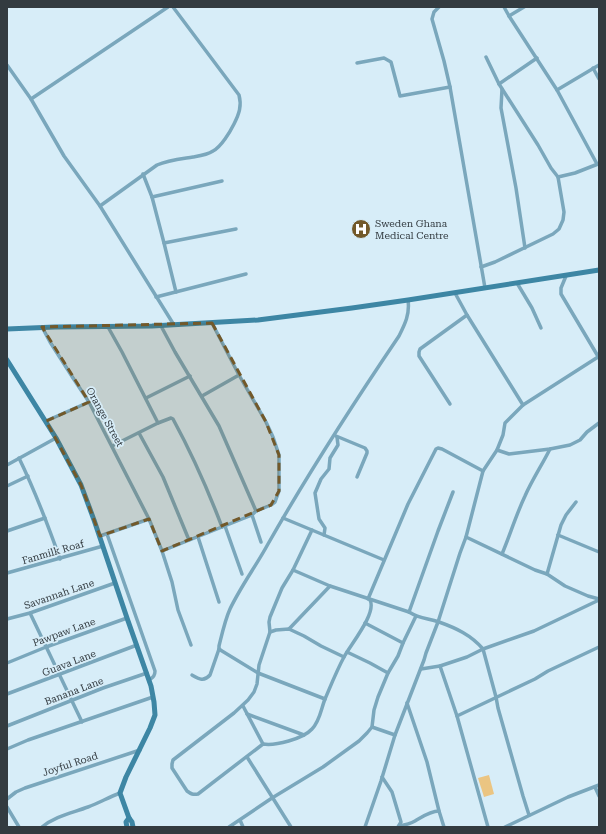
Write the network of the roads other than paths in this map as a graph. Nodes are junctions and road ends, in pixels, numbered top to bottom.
1 (168, 7) edge
2 (173, 7) edge
3 (439, 7) edge
4 (504, 7) edge
5 (524, 7) edge
6 (510, 16) junction
7 (486, 57) dead end
8 (537, 58) junction
9 (357, 62) dead end
10 (7, 65) edge
11 (599, 65) edge
12 (593, 68) junction
13 (599, 79) edge
14 (499, 84) junction
15 (450, 87) junction
16 (502, 88) junction
17 (557, 90) junction
18 (31, 99) junction
19 (598, 164) edge
20 (143, 174) junction
21 (558, 177) junction
22 (222, 181) dead end
23 (152, 197) junction
24 (100, 206) junction
25 (236, 229) dead end
26 (164, 243) junction
27 (525, 248) junction
28 (481, 267) junction
29 (599, 270) edge
30 (246, 274) dead end
31 (566, 276) junction
32 (517, 283) junction
33 (485, 288) junction
34 (176, 292) junction
35 (455, 293) junction
36 (156, 297) junction
37 (408, 300) junction
38 (467, 315) junction
39 (212, 323) junction
40 (174, 325) junction
41 (161, 326) junction
42 (42, 327) junction
43 (108, 327) junction
44 (541, 328) dead end
45 (7, 329) edge
46 (599, 357) edge
47 (7, 360) edge
48 (239, 375) junction
49 (190, 376) junction
50 (202, 396) junction
51 (146, 398) junction
52 (89, 402) junction
53 (450, 404) dead end
54 (524, 405) junction
55 (46, 421) junction
56 (158, 423) junction
57 (599, 423) edge
58 (139, 433) junction
59 (336, 435) junction
60 (56, 438) junction
61 (112, 446) junction
62 (550, 449) junction
63 (497, 450) junction
64 (19, 458) junction
65 (7, 465) edge
66 (483, 471) junction
67 (28, 476) junction
68 (357, 477) dead end
69 (7, 486) edge
70 (453, 492) dead end
71 (576, 502) dead end
72 (256, 511) junction
73 (252, 515) junction
74 (45, 518) junction
75 (150, 518) junction
76 (283, 518) junction
77 (223, 526) junction
78 (312, 530) junction
79 (7, 531) edge
80 (107, 534) junction
81 (324, 535) junction
82 (558, 535) junction
83 (100, 536) junction
84 (198, 537) junction
85 (466, 537) junction
86 (189, 540) junction
87 (261, 542) dead end
88 (103, 546) junction
89 (162, 551) junction
90 (599, 552) edge
91 (502, 554) junction
92 (60, 559) junction
93 (384, 560) junction
94 (293, 570) junction
95 (7, 573) edge
96 (242, 574) dead end
97 (547, 574) junction
98 (115, 583) junction
99 (330, 586) junction
100 (369, 599) junction
101 (599, 600) edge
102 (219, 602) dead end
103 (409, 612) junction
104 (30, 613) junction
105 (416, 616) junction
106 (127, 618) junction
107 (7, 619) edge
108 (438, 622) junction
109 (365, 623) junction
110 (289, 629) junction
111 (270, 632) junction
112 (403, 643) junction
113 (137, 645) junction
114 (191, 645) dead end
115 (46, 647) junction
116 (599, 647) edge
117 (219, 649) junction
118 (483, 650) junction
119 (347, 652) junction
120 (344, 657) junction
121 (7, 663) edge
122 (440, 666) junction
123 (421, 669) junction
124 (147, 673) junction
125 (258, 673) junction
126 (388, 673) junction
127 (60, 675) junction
128 (192, 675) dead end
129 (149, 680) junction
130 (7, 694) edge
131 (154, 697) junction
132 (496, 697) junction
133 (325, 699) junction
134 (71, 700) junction
135 (407, 703) junction
136 (242, 706) junction
137 (247, 714) junction
138 (457, 716) junction
139 (82, 722) junction
140 (7, 726) edge
141 (372, 727) junction
142 (304, 735) junction
143 (395, 736) junction
144 (263, 744) junction
145 (7, 750) edge
146 (140, 750) junction
147 (247, 757) junction
148 (382, 777) junction
149 (597, 786) edge
150 (120, 793) junction
151 (599, 796) edge
152 (272, 798) junction
153 (7, 799) edge
154 (7, 807) edge
155 (439, 811) junction
156 (529, 815) junction
157 (129, 818) junction
158 (240, 820) junction
159 (19, 827) edge
160 (42, 827) edge
161 (127, 827) edge
162 (133, 827) edge
163 (229, 827) edge
164 (243, 827) edge
165 (291, 827) edge
166 (366, 827) edge
167 (398, 827) edge
168 (444, 827) edge
169 (488, 827) edge
170 (505, 827) edge

1 - 18 street
2 - 20 street
3 - 15 street
4 - 6 street
5 - 6 street
6 - 8 street
7 - 14 street
8 - 14 street
8 - 17 street
9 - 15 street
10 - 18 street
11 - 12 street
12 - 13 street
12 - 17 street
14 - 16 street
15 - 28 street
16 - 21 street
16 - 27 street
17 - 19 street
18 - 24 street
19 - 21 street
20 - 23 street
20 - 24 street
21 - 27 street
22 - 23 street
23 - 26 street
24 - 36 street
25 - 26 street
26 - 34 street
27 - 28 street
28 - 33 street
29 - 31 street
30 - 34 street
31 - 32 street
31 - 46 street
32 - 33 street
32 - 44 street
33 - 35 street
34 - 36 street
35 - 37 street
35 - 38 street
36 - 40 street
37 - 39 street
37 - 59 street
38 - 53 street
38 - 54 street
39 - 40 street
39 - 48 street
40 - 41 street
41 - 43 street
41 - 49 street
42 - 43 street
42 - 45 street
42 - 52 street, Orange Street
43 - 51 street
46 - 54 street
47 - 55 street
48 - 50 street
48 - 72 street
49 - 50 street
49 - 51 street
50 - 72 street
51 - 56 street
52 - 55 street
52 - 61 street, Orange Street
54 - 63 street
55 - 60 street
56 - 58 street
56 - 77 street
57 - 62 street
58 - 61 street
58 - 86 street
59 - 68 street
59 - 76 street
59 - 81 street
60 - 64 street
60 - 83 street
61 - 75 street, Orange Street
62 - 63 street
62 - 91 street
63 - 66 street
64 - 65 street
64 - 67 street
66 - 85 street
66 - 93 street
67 - 69 street
67 - 74 street
70 - 103 street
71 - 82 street
72 - 73 street
73 - 77 street
73 - 87 street
74 - 79 street
74 - 92 street
75 - 80 street
75 - 89 street, Orange Street
76 - 78 street
76 - 117 street
77 - 84 street
77 - 96 street
78 - 81 street
78 - 94 street
80 - 83 street
80 - 129 street
81 - 93 street
82 - 90 street
82 - 97 street
83 - 88 street
84 - 86 street
84 - 102 street
85 - 91 street
85 - 108 street
86 - 89 street
88 - 92 street, Fanmilk Roaf
88 - 98 street
89 - 114 street, Orange Street
91 - 97 street
92 - 95 street, Fanmilk Roaf
93 - 100 street
94 - 99 street
94 - 111 street
97 - 101 street
98 - 104 street, Savannah Lane
98 - 106 street
99 - 100 street
99 - 110 street
100 - 103 street
100 - 109 street
101 - 118 street
103 - 105 street
104 - 107 street, Savannah Lane
104 - 115 street
105 - 108 street
105 - 112 street
106 - 113 street
106 - 115 street, Pawpaw Lane
108 - 118 street
108 - 123 street
109 - 112 street
109 - 119 street
110 - 111 street
110 - 120 street
111 - 125 street
112 - 126 street
113 - 124 street
113 - 127 street, Guava Lane
115 - 121 street, Pawpaw Lane
115 - 127 street
116 - 132 street
117 - 125 street
117 - 128 street
118 - 122 street
118 - 132 street
119 - 120 street
119 - 126 street
120 - 133 street
122 - 123 street
122 - 138 street
123 - 135 street
124 - 129 street
124 - 134 street, Banana Lane
125 - 133 street
125 - 136 street
126 - 141 street
127 - 130 street, Guava Lane
127 - 134 street
129 - 131 street
131 - 139 street
131 - 146 street
132 - 138 street
132 - 156 street
133 - 142 street
134 - 139 street
134 - 140 street, Banana Lane
135 - 143 street
135 - 155 street
136 - 137 street
136 - 147 street
137 - 142 street
137 - 144 street
138 - 169 street
139 - 145 street
141 - 143 street
141 - 152 street
142 - 144 street
143 - 148 street
144 - 147 street
146 - 150 street
146 - 153 street, Joyful Road
147 - 152 street
148 - 166 street
148 - 167 street
149 - 151 street
149 - 156 street
150 - 157 street
150 - 160 street
152 - 158 street
152 - 165 street
154 - 159 street
155 - 167 street
155 - 168 street
156 - 170 street
157 - 161 street
157 - 162 street
158 - 163 street
158 - 164 street

